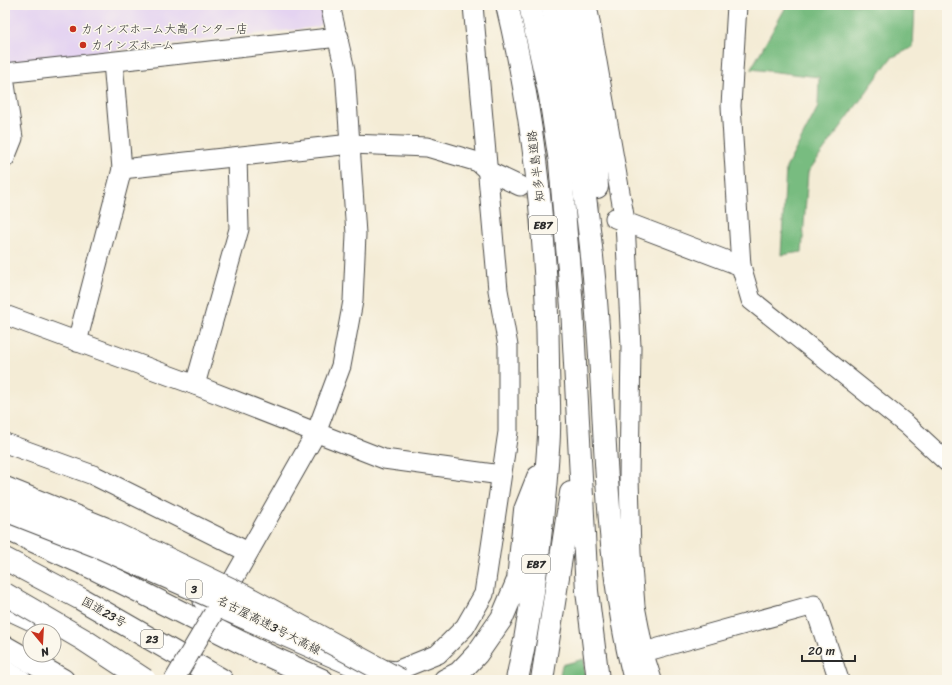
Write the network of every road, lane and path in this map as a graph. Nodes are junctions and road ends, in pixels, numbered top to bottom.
1 (330, 5) edge
2 (473, 5) edge
3 (507, 5) edge
4 (530, 5) edge
5 (552, 5) edge
6 (569, 5) edge
7 (587, 5) edge
8 (737, 5) edge
9 (339, 37) junction
10 (113, 62) junction
11 (5, 73) edge
12 (5, 84) edge
13 (350, 144) junction
14 (237, 157) junction
15 (5, 158) edge
16 (122, 169) junction
17 (488, 171) junction
18 (520, 186) tunnel mouth
19 (620, 219) junction
20 (741, 266) junction
21 (593, 275) junction
22 (5, 315) edge
23 (77, 342) junction
24 (195, 385) junction
25 (576, 396) junction
26 (316, 433) junction
27 (5, 443) edge
28 (549, 448) junction
29 (947, 462) edge
30 (501, 475) junction
31 (5, 488) edge
32 (5, 507) edge
33 (5, 510) edge
34 (5, 528) edge
35 (248, 552) junction
36 (5, 559) edge
37 (5, 594) edge
38 (5, 607) edge
39 (5, 611) edge
40 (216, 611) junction
41 (35, 623) edge
42 (38, 623) edge
43 (62, 635) edge
44 (5, 647) edge
45 (644, 652) junction
46 (5, 670) edge
47 (22, 680) edge
48 (63, 680) edge
49 (145, 680) edge
50 (152, 680) edge
51 (174, 680) edge
52 (222, 680) edge
53 (322, 680) edge
54 (376, 680) edge
55 (400, 680) edge
56 (445, 680) edge
57 (517, 680) edge
58 (542, 680) edge
59 (598, 680) edge
60 (635, 680) edge
61 (652, 680) edge
62 (839, 680) edge

1 - 9 street
2 - 17 street
3 - 28 highway, 知多半島道路 / E87
4 - 25 highway, 知多半島道路 / E87
5 - 21 highway
6 - 21 highway
7 - 19 street
8 - 20 street
9 - 10 street
9 - 13 street
10 - 11 street
10 - 16 street
12 - 15 street
13 - 14 street
13 - 17 street
13 - 26 street
14 - 16 street
14 - 24 street
16 - 23 street
17 - 18 street
17 - 30 street
19 - 20 street
19 - 45 street
20 - 29 street
21 - 60 highway
22 - 23 street
23 - 24 street
24 - 26 street
25 - 58 highway, E87
25 - 59 highway
26 - 30 street
26 - 35 street
27 - 35 street
28 - 56 highway
28 - 57 highway, E87
30 - 40 street
31 - 55 highway, bridge
32 - 40 street
33 - 54 highway, 名古屋高速3号大高線 / 3, bridge
34 - 53 highway
35 - 40 street
36 - 52 highway, 国道23号 / 23
37 - 49 highway, bridge
38 - 42 highway
39 - 41 highway
40 - 51 street, bridge
43 - 50 highway
44 - 48 highway
45 - 61 street
45 - 62 street
46 - 47 street

